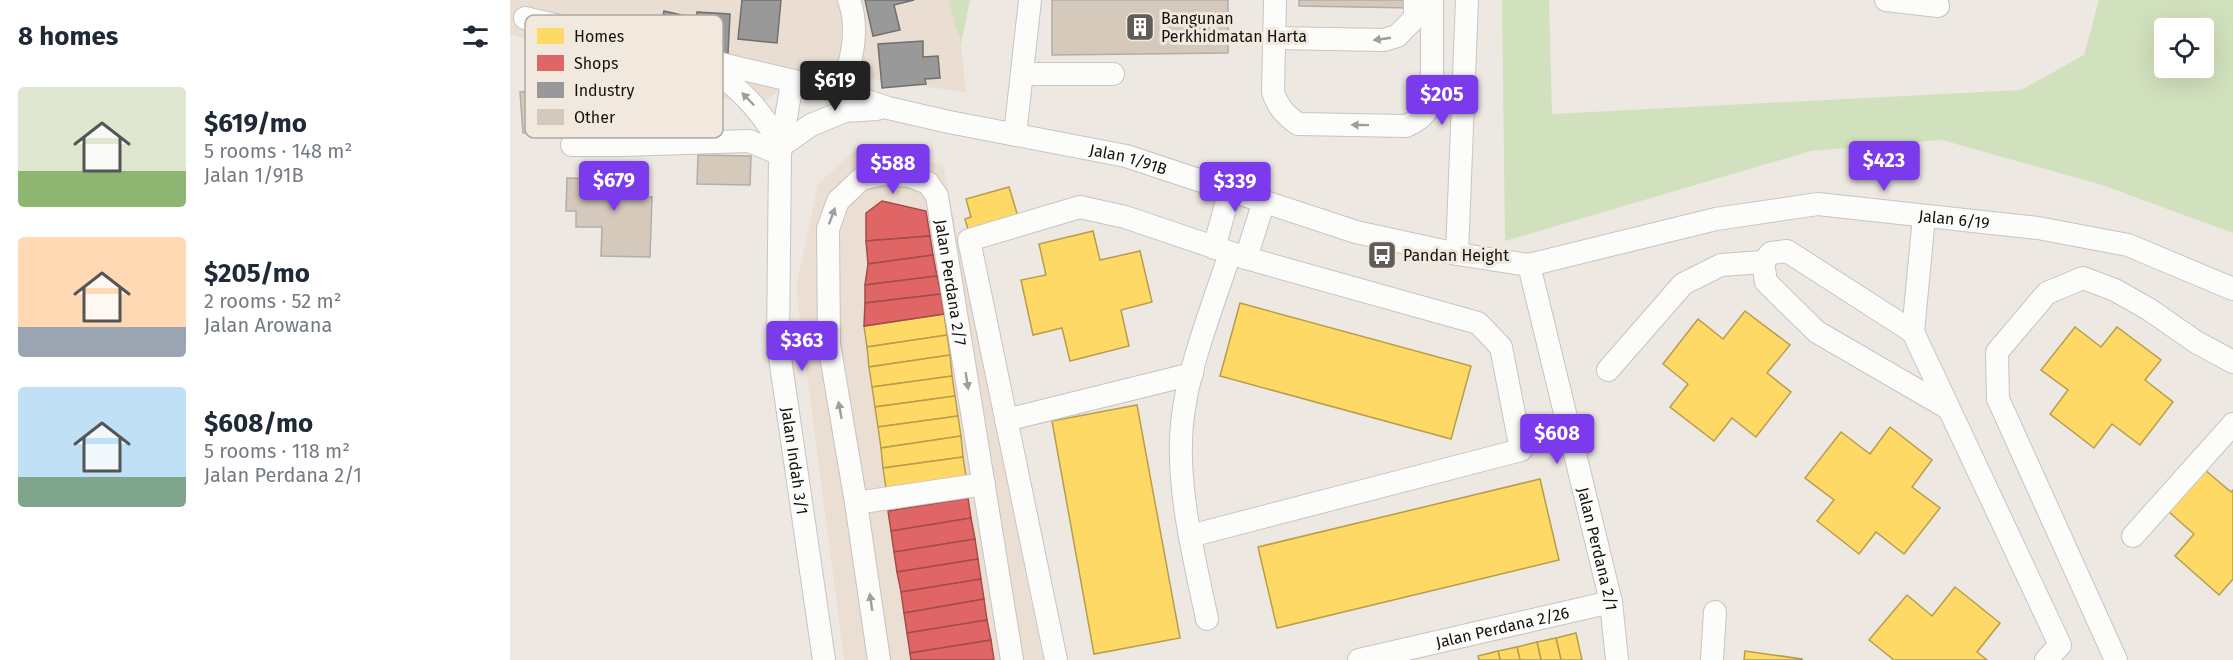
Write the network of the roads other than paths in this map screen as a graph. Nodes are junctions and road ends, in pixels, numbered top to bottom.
1 (849, 0) edge
2 (1030, 0) edge
3 (1275, 0) edge
4 (1415, 0) edge
5 (1432, 0) edge
6 (1467, 0) edge
7 (1886, 0) edge
8 (1938, 6) dead end
9 (1274, 38) junction
10 (723, 66) edge
11 (1022, 74) junction
12 (1113, 74) dead end
13 (723, 76) edge
14 (792, 82) junction
15 (841, 92) junction
16 (888, 108) junction
17 (1015, 135) junction
18 (572, 145) dead end
19 (780, 150) junction
20 (1230, 190) junction
21 (1264, 201) junction
22 (1924, 217) junction
23 (1230, 253) junction
24 (1457, 254) junction
25 (1763, 262) junction
26 (1529, 265) junction
27 (2233, 289) edge
28 (1913, 332) junction
29 (2233, 362) edge
30 (1608, 370) dead end
31 (1192, 374) junction
32 (1948, 408) junction
33 (1006, 420) junction
34 (2233, 424) edge
35 (984, 484) junction
36 (856, 503) junction
37 (1190, 536) junction
38 (2133, 536) dead end
39 (1611, 602) junction
40 (1715, 612) dead end
41 (1207, 619) dead end
42 (824, 660) edge
43 (879, 660) edge
44 (1012, 660) edge
45 (1056, 660) edge
46 (1359, 660) edge
47 (1617, 660) edge
48 (1712, 660) edge
49 (2046, 660) edge
50 (2116, 660) edge

1 - 15 street
2 - 11 street
3 - 9 street
4 -> 9 street
5 -> 9 street
6 - 24 street
7 - 8 street
10 - 14 street, Jalan 1/91B
11 - 12 street
11 - 17 street
19 -> 13 street
14 - 15 street, Jalan 1/91B
14 - 19 street, Jalan Indah 3/1
15 - 16 street, Jalan 1/91B
16 - 17 street, Jalan 1/91B
16 - 19 street
17 - 20 street, Jalan 1/91B
18 - 19 street
19 - 42 street, Jalan Indah 3/1
20 - 21 street, Jalan 1/91B
20 - 23 street
21 - 23 street
21 - 24 street, Jalan 1/91B
22 - 26 street, Jalan 6/19
22 - 27 street, Jalan 6/19
22 - 28 street
23 - 31 street
23 - 33 street
23 - 37 street
24 - 26 street, Jalan 1/91B
25 - 28 street
25 - 30 street
25 - 32 street
26 - 39 street, Jalan Perdana 2/1
28 - 32 street
29 - 50 street
31 - 33 street
31 - 37 street
32 - 49 street
33 - 45 street
34 - 38 street
35 - 36 street
36 -> 35 street, Jalan Perdana 2/7
35 - 44 street, Jalan Perdana 2/7
43 -> 36 street, Jalan Perdana 2/7
37 - 41 street
39 - 46 street, Jalan Perdana 2/26
39 - 47 street, Jalan Perdana 2/1
40 - 48 street

